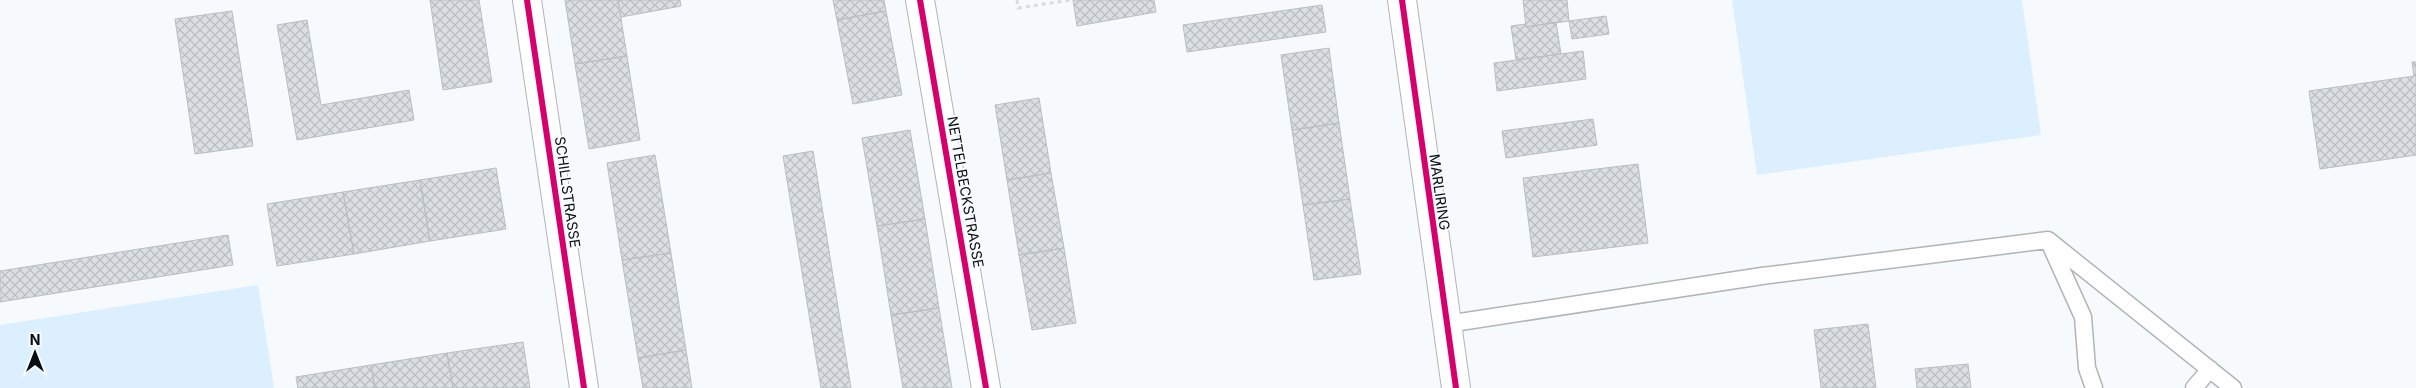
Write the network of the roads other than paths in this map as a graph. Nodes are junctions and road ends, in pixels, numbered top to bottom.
1 (526, 0) edge
2 (920, 0) edge
3 (1402, 0) edge
4 (2048, 240) junction
5 (1447, 324) junction
6 (2210, 369) junction
7 (584, 388) edge
8 (986, 388) edge
9 (1456, 388) edge
10 (2094, 388) edge
11 (2194, 388) edge
12 (2233, 388) edge

1 - 7 street, SCHILLSTRASSE
2 - 8 street, NETTELBECKSTRASSE
3 - 5 street, MARLIRING
4 - 5 lane
4 - 6 lane
4 - 10 lane
5 - 9 street, MARLIRING
6 - 11 lane
6 - 12 lane

